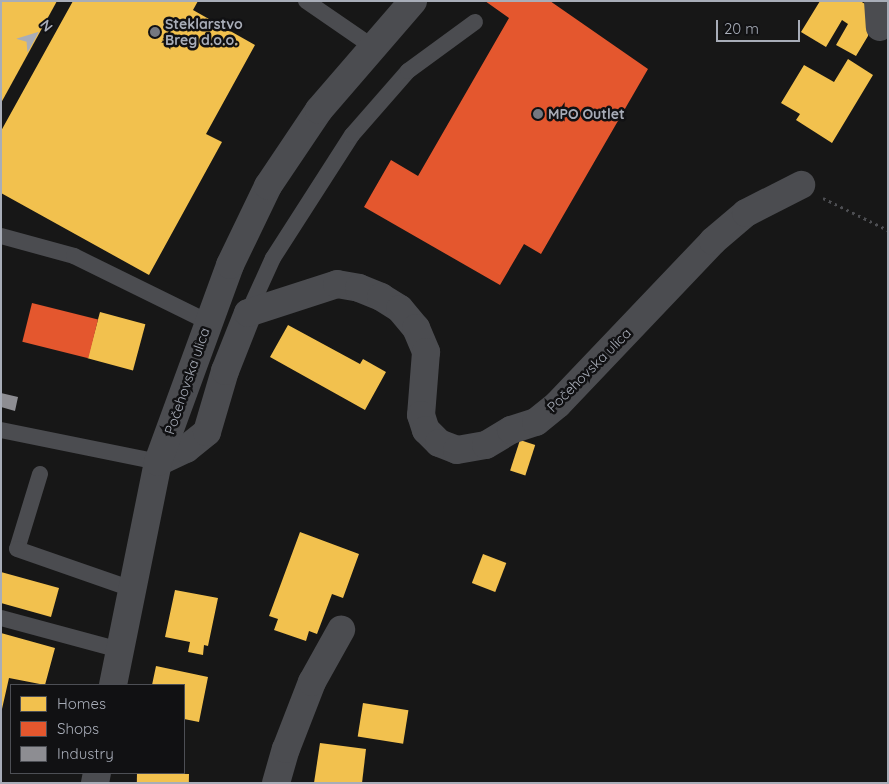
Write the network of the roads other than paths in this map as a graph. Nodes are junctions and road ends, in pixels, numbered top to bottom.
1 (306, 1) edge
2 (414, 1) edge
3 (475, 22) dead end
4 (373, 47) junction
5 (801, 185) road end
6 (1, 236) edge
7 (248, 313) junction
8 (208, 322) junction
9 (1, 430) edge
10 (158, 462) junction
11 (40, 474) dead end
12 (132, 589) junction
13 (1, 618) edge
14 (341, 630) dead end
15 (120, 650) junction
16 (113, 684) edge
17 (276, 783) edge

1 - 4 lane
2 - 4 street, Počehovska ulica
3 - 7 lane
4 - 8 street, Počehovska ulica
5 - 7 street, Počehovska ulica
6 - 8 lane
7 - 10 street, Počehovska ulica
8 - 10 street, Počehovska ulica
9 - 10 lane
10 - 12 street, Počehovska ulica
11 - 12 lane
12 - 15 street, Počehovska ulica
13 - 15 lane
14 - 17 street
15 - 16 street, Počehovska ulica

